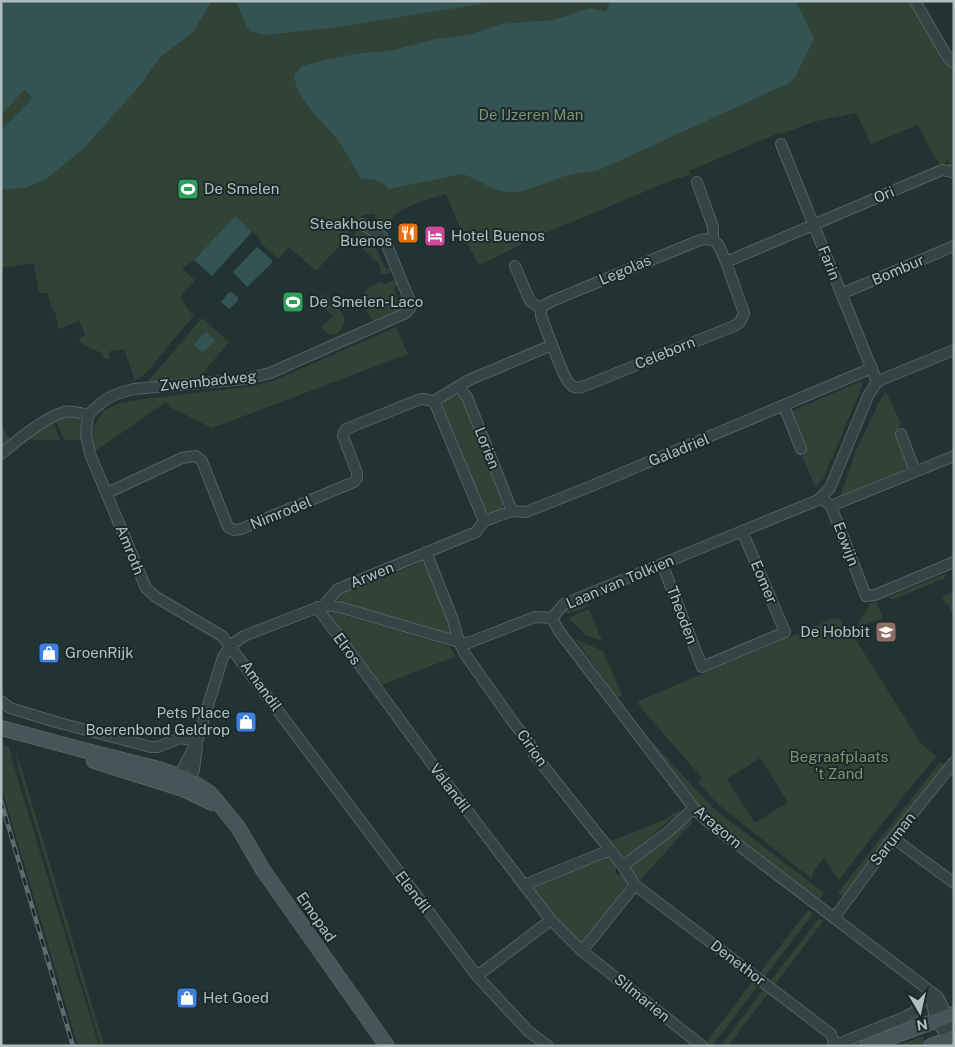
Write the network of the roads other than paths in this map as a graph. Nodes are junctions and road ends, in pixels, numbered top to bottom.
1 (915, 1) edge
2 (954, 63) edge
3 (781, 144) dead end
4 (954, 173) edge
5 (697, 182) dead end
6 (362, 224) dead end
7 (814, 225) junction
8 (712, 239) junction
9 (954, 246) edge
10 (726, 262) junction
11 (515, 266) dead end
12 (841, 294) junction
13 (541, 309) junction
14 (552, 345) junction
15 (954, 350) edge
16 (872, 368) junction
17 (877, 382) junction
18 (459, 387) junction
19 (434, 401) junction
20 (784, 406) junction
21 (88, 415) junction
22 (901, 434) dead end
23 (801, 449) dead end
24 (1, 454) edge
25 (954, 456) edge
26 (915, 471) junction
27 (107, 493) junction
28 (822, 496) junction
29 (831, 506) junction
30 (512, 511) junction
31 (484, 521) junction
32 (742, 531) junction
33 (426, 552) junction
34 (954, 562) edge
35 (662, 564) junction
36 (321, 606) junction
37 (552, 618) junction
38 (459, 642) junction
39 (231, 645) junction
40 (702, 667) joint
41 (376, 690) joint
42 (1, 701) edge
43 (1, 728) edge
44 (291, 728) joint
45 (1, 736) edge
46 (198, 741) junction
47 (953, 766) edge
48 (184, 782) junction
49 (694, 808) junction
50 (894, 838) junction
51 (610, 850) junction
52 (623, 866) junction
53 (954, 883) edge
54 (524, 885) junction
55 (636, 885) junction
56 (834, 918) junction
57 (551, 920) junction
58 (582, 951) junction
59 (477, 976) junction
60 (930, 992) junction
61 (945, 1016) edge
62 (951, 1038) edge
63 (834, 1045) edge
64 (387, 1046) edge
65 (548, 1046) edge
66 (702, 1046) edge
67 (866, 1046) edge
68 (931, 1046) edge

1 - 2 street
3 - 7 street, Farin
4 - 7 street, Ori
5 - 8 street
6 - 21 street, Zwembadweg
7 - 10 street
7 - 12 street, Farin
8 - 10 street
8 - 13 street, Legolas
9 - 12 street, Bombur
10 - 14 street, Celeborn
11 - 13 street
12 - 16 street, Farin
13 - 14 street
14 - 18 street
15 - 17 street
16 - 17 street, Farin
16 - 20 street, Galadriel
17 - 28 street
18 - 19 street
18 - 30 street, Lorien
19 - 27 street, Nimrodel
19 - 31 street, Lorien
20 - 23 street
20 - 30 street, Galadriel
21 - 24 street
21 - 27 street, Amroth
22 - 26 street
25 - 26 street
26 - 29 street
27 - 39 street, Amroth
28 - 29 street, Eowijn
28 - 32 street, Laan van Tolkien
29 - 34 street, Eowijn
30 - 31 street, Galadriel
31 - 33 street, Arwen
32 - 35 street, Laan van Tolkien
32 - 40 street, Eomer
33 - 36 street, Arwen
33 - 38 street
35 - 37 street, Laan van Tolkien
35 - 40 street, Theoden
36 - 38 street, Laan van Tolkien
36 - 39 street
36 - 41 street, Elros
37 - 38 street, Laan van Tolkien
37 - 49 street, Aragorn
38 - 51 street, Cirion
39 - 44 street, Amandil
39 - 46 street
41 - 54 street, Valandil
42 - 46 street
43 - 48 main road, Emopad
44 - 59 street, Elendil
45 - 48 main road, Emopad
46 - 48 street
47 - 50 street, Saruman
48 - 64 main road, Emopad
49 - 52 street
49 - 56 street, Aragorn
50 - 53 street
50 - 56 street, Saruman
51 - 52 street, Cirion
51 - 54 street
52 - 55 street, Denethor
54 - 57 street, Valandil
55 - 58 street
55 - 63 street, Denethor
56 - 60 street, Aragorn
57 - 58 street, Silmarien
57 - 59 street
58 - 66 street, Silmarien
59 - 65 street, Elendil
60 - 61 street, Aragorn
60 - 63 street
61 - 62 street, Aragorn
61 - 67 main road
62 - 68 main road

